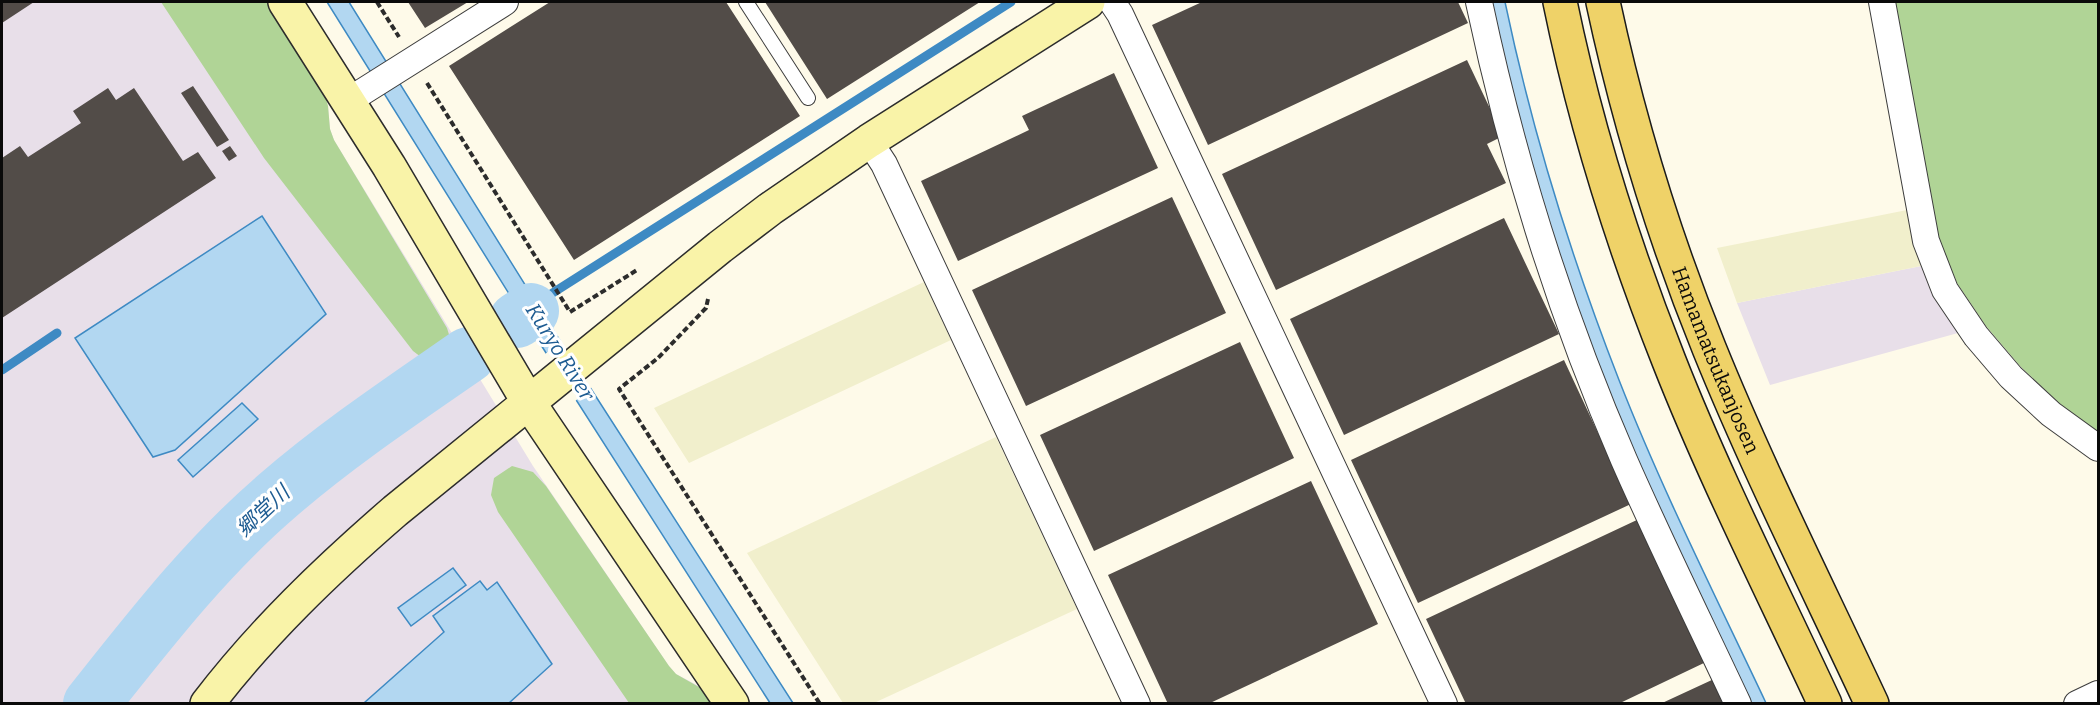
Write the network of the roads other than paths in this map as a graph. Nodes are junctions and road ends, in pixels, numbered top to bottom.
1 (285, 2) edge
2 (505, 2) edge
3 (746, 2) edge
4 (1088, 2) edge
5 (1112, 2) edge
6 (1479, 2) edge
7 (1560, 2) edge
8 (1603, 2) edge
9 (1882, 2) edge
10 (356, 97) junction
11 (808, 98) dead end
12 (869, 141) junction
13 (539, 394) junction
14 (2098, 448) edge
15 (2098, 694) edge
16 (207, 704) edge
17 (732, 704) edge
18 (1137, 704) edge
19 (1444, 704) edge
20 (1738, 704) edge
21 (1825, 704) edge
22 (1872, 704) edge
23 (2077, 704) edge

1 - 10 street
2 - 10 street
3 - 11 lane
4 - 12 street
5 - 19 street
6 - 20 street
7 - 21 main road
8 - 22 main road, Hamamatsukanjosen
9 - 14 street
10 - 13 street
12 - 13 street
12 - 18 street
13 - 16 street
13 - 17 street
15 - 23 street

